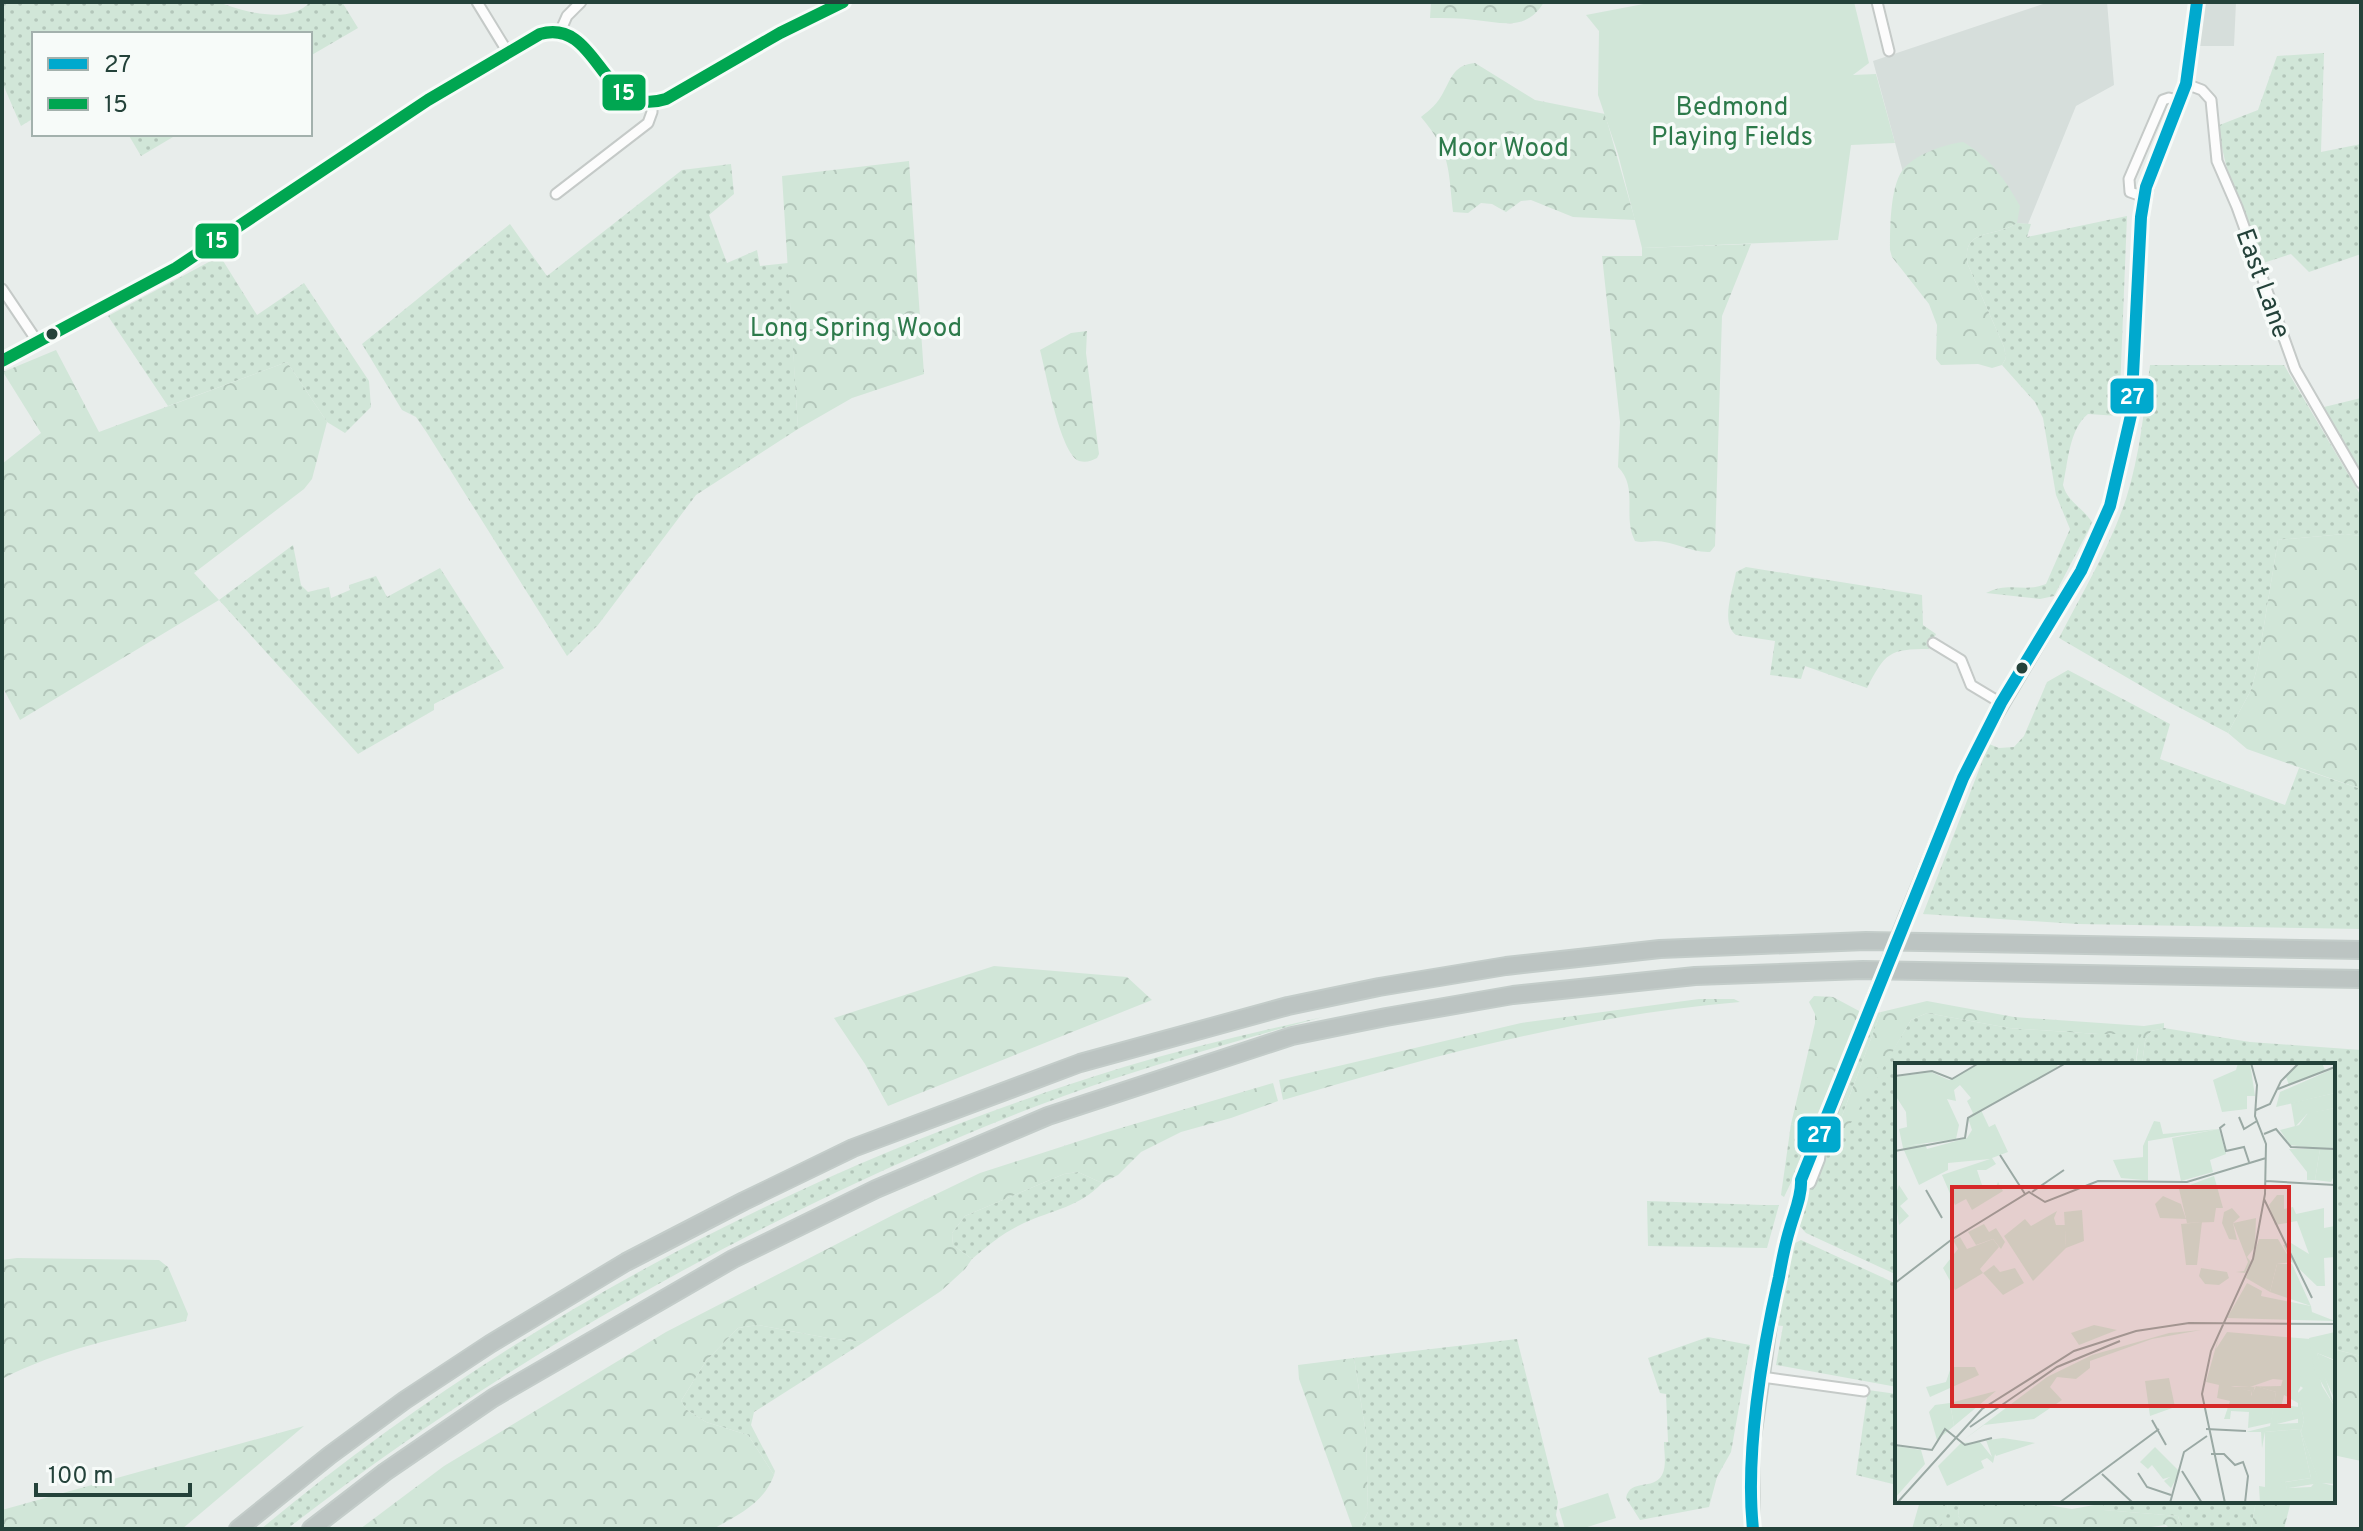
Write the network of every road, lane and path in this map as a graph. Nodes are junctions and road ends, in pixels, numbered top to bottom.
1 (477, 2) edge
2 (581, 2) edge
3 (843, 2) edge
4 (1877, 2) edge
5 (2197, 2) edge
6 (560, 32) junction
7 (507, 51) junction
8 (1889, 51) dead end
9 (2186, 84) junction
10 (2181, 101) junction
11 (652, 102) junction
12 (556, 194) dead end
13 (2144, 197) junction
14 (2, 289) edge
15 (37, 341) junction
16 (2, 361) edge
17 (2361, 483) edge
18 (1933, 643) dead end
19 (2001, 703) junction
20 (2361, 950) edge
21 (2361, 979) edge
22 (1762, 1377) junction
23 (1864, 1391) dead end
24 (1753, 1526) edge
25 (238, 1529) edge
26 (311, 1529) edge

1 - 7 street
2 - 6 street
3 - 11 street
4 - 8 street
5 - 9 street
6 - 7 street
6 - 11 street
7 - 15 street
9 - 10 street
9 - 17 street, East Lane
10 - 13 street
10 - 13 street
11 - 12 street
13 - 19 street
14 - 15 street
15 - 16 street
18 - 19 street
19 - 22 street, bridge
20 - 25 highway
21 - 26 highway
22 - 23 street
22 - 24 street

